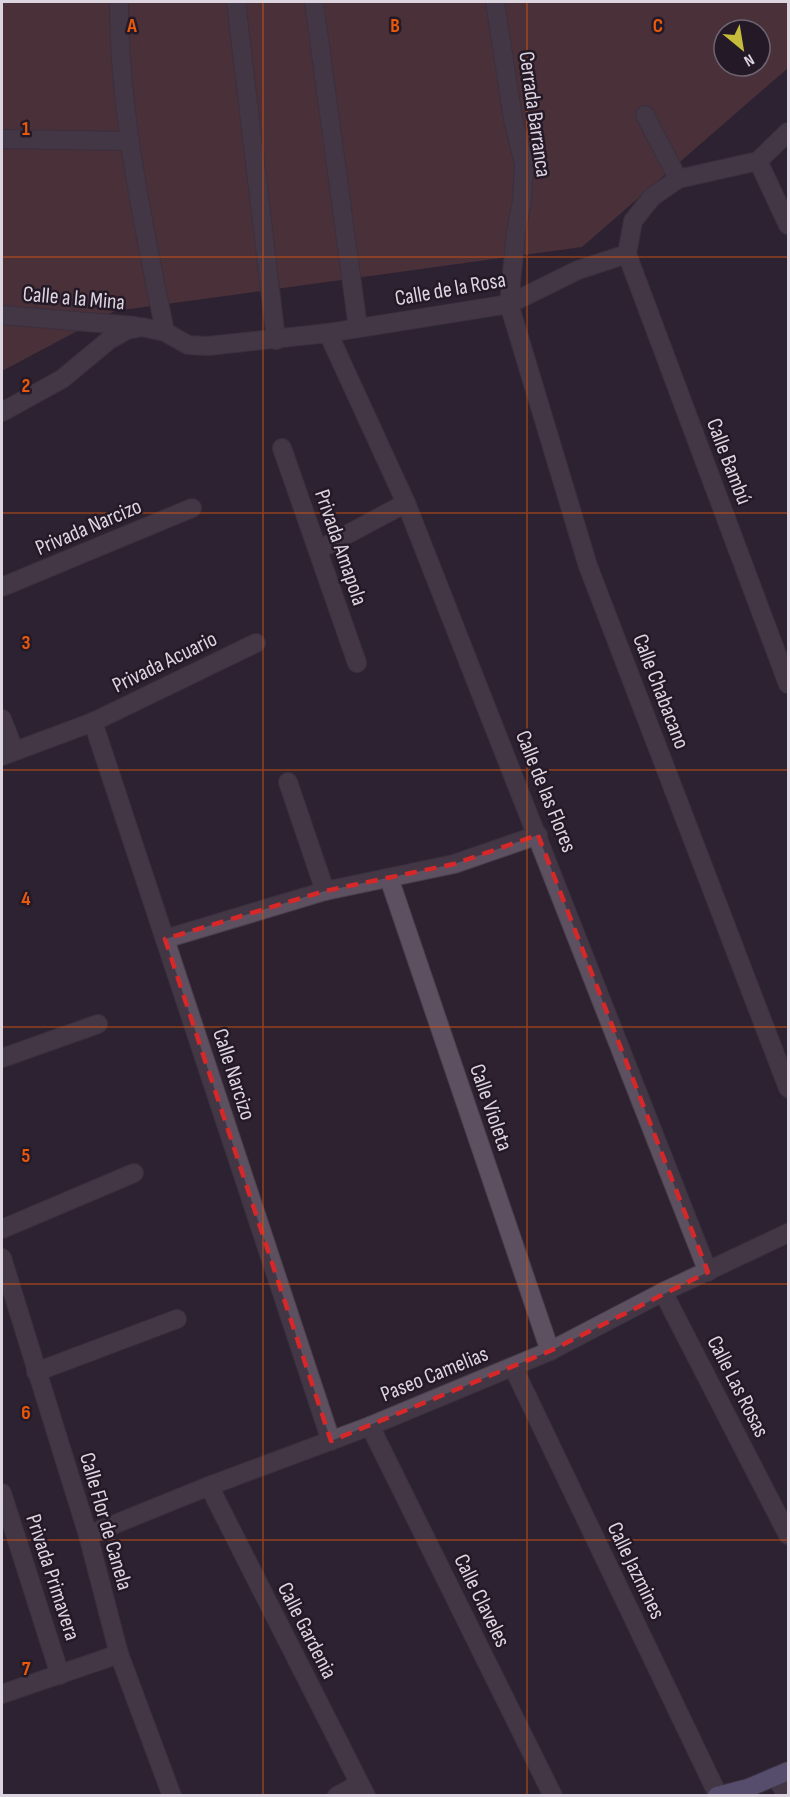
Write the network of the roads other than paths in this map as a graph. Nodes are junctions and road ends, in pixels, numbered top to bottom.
1 (119, 2) edge
2 (236, 2) edge
3 (314, 2) edge
4 (495, 2) edge
5 (645, 115) dead end
6 (789, 132) edge
7 (2, 139) edge
8 (130, 141) junction
9 (758, 161) junction
10 (678, 179) junction
11 (789, 225) edge
12 (627, 254) junction
13 (509, 304) junction
14 (2, 315) edge
15 (142, 327) junction
16 (358, 328) junction
17 (165, 332) junction
18 (328, 333) junction
19 (276, 340) junction
20 (2, 412) edge
21 (282, 448) dead end
22 (406, 503) junction
23 (192, 508) dead end
24 (318, 550) junction
25 (2, 587) edge
26 (256, 643) dead end
27 (357, 663) dead end
28 (789, 684) edge
29 (2, 719) edge
30 (93, 722) junction
31 (8, 753) edge
32 (288, 782) dead end
33 (538, 835) junction
34 (389, 878) junction
35 (325, 891) junction
36 (165, 939) junction
37 (98, 1024) dead end
38 (2, 1058) edge
39 (789, 1088) edge
40 (134, 1173) dead end
41 (2, 1229) edge
42 (789, 1233) edge
43 (2, 1258) edge
44 (708, 1272) junction
45 (663, 1292) junction
46 (177, 1319) dead end
47 (550, 1351) junction
48 (513, 1367) junction
49 (36, 1371) junction
50 (370, 1426) junction
51 (330, 1441) junction
52 (209, 1486) junction
53 (2, 1493) edge
54 (789, 1534) edge
55 (88, 1535) junction
56 (119, 1654) junction
57 (60, 1675) junction
58 (2, 1694) edge
59 (782, 1774) edge
60 (363, 1790) edge
61 (717, 1795) edge
62 (172, 1796) edge
63 (336, 1796) edge
64 (553, 1796) edge
65 (788, 1796) edge

1 - 8 street
2 - 19 street
3 - 16 street
4 - 13 street, Cerrada Barranca
5 - 10 street
6 - 9 street
7 - 8 street
8 - 17 street
9 - 10 street
9 - 11 street
10 - 12 street
12 - 13 street, Calle de la Rosa
12 - 28 street, Calle Bambú
13 - 16 street, Calle de la Rosa
13 - 39 street, Calle Chabacano
14 - 15 street, Calle a la Mina
15 - 17 street, Calle a la Mina
15 - 20 street
16 - 18 street, Calle de la Rosa
17 - 19 street, Calle de la Rosa
18 - 19 street, Calle de la Rosa
18 - 22 street, Calle de las Flores
21 - 24 street, Privada Amapola
22 - 24 street
22 - 33 street, Calle de las Flores
23 - 25 street, Privada Narcizo
24 - 27 street, Privada Amapola
26 - 30 street, Privada Acuario
29 - 31 street
30 - 31 street
30 - 36 street, Calle Narcizo
32 - 35 street
33 - 34 street
33 - 44 street, Calle de las Flores
34 - 35 street
34 - 47 street, Calle Violeta
35 - 36 street
36 - 51 street, Calle Narcizo
37 - 38 street
40 - 41 street
42 - 44 street, Paseo Camelias
43 - 49 street, Calle Flor de Canela
44 - 45 street, Paseo Camelias
45 - 47 street, Paseo Camelias
45 - 54 street, Calle Las Rosas
46 - 49 street
47 - 48 street, Paseo Camelias
48 - 50 street, Paseo Camelias
48 - 61 street, Calle Jazmines
49 - 55 street, Calle Flor de Canela
50 - 51 street, Paseo Camelias
50 - 64 street, Calle Claveles
51 - 52 street, Paseo Camelias
52 - 55 street, Paseo Camelias
52 - 60 street, Calle Gardenia
53 - 57 street, Privada Primavera
55 - 56 street, Calle Flor de Canela
56 - 57 street
56 - 62 street, Calle Flor de Canela
57 - 58 street
59 - 61 main road
59 - 65 street
60 - 63 street

